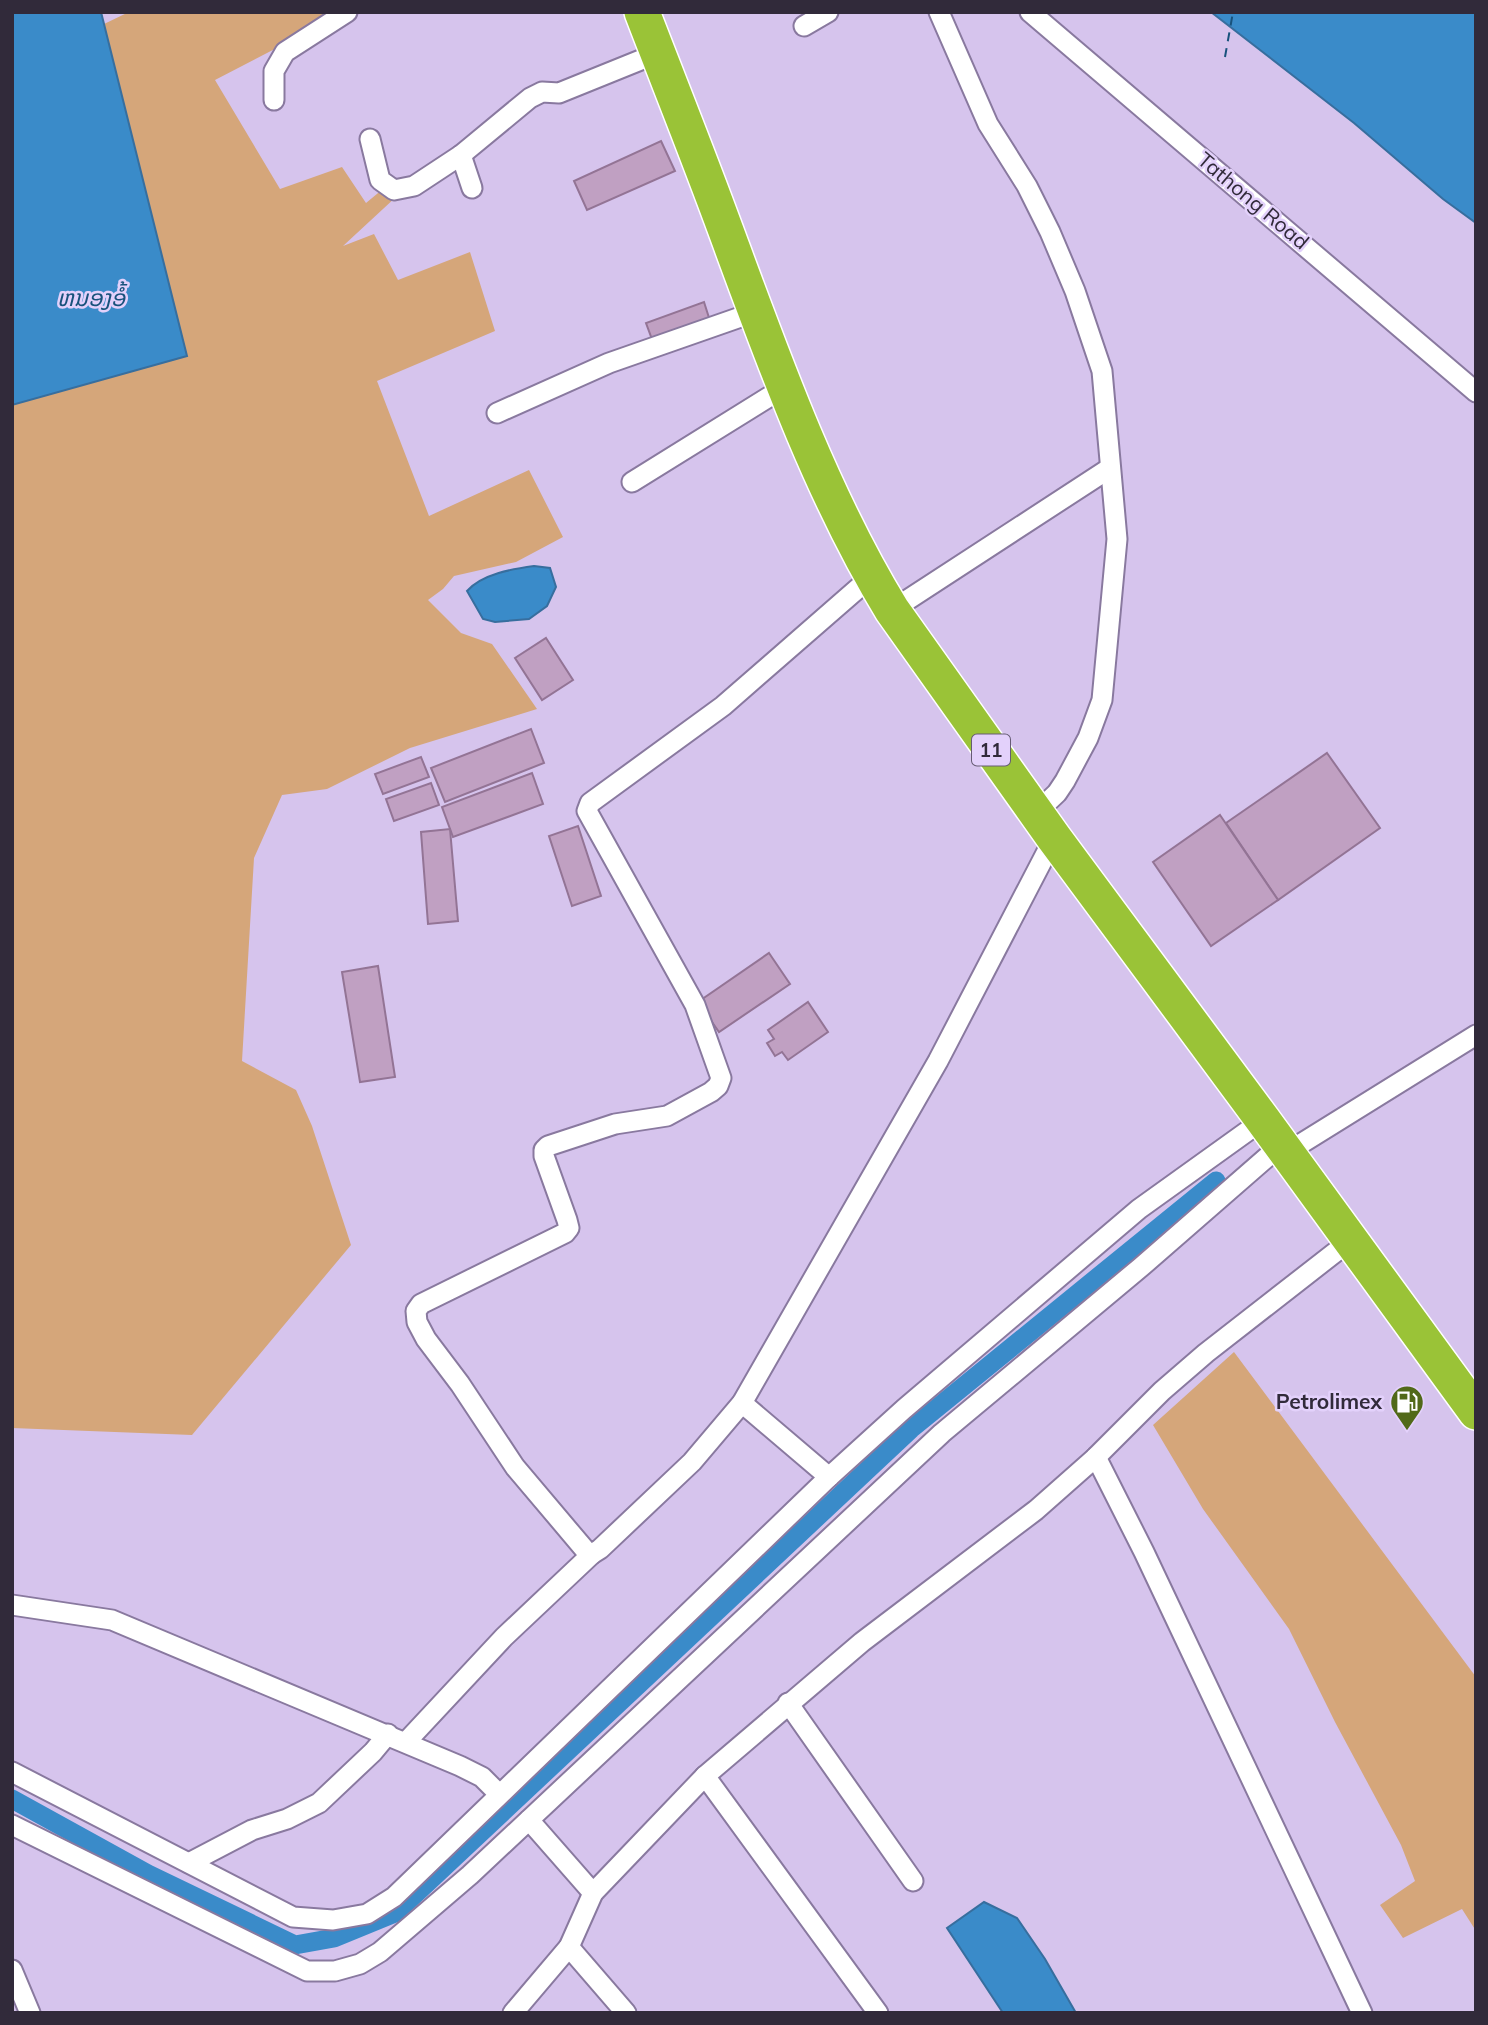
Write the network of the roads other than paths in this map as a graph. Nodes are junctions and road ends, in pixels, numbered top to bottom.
1 (347, 12) edge
2 (642, 12) edge
3 (828, 12) edge
4 (939, 12) edge
5 (1030, 12) edge
6 (804, 26) dead end
7 (658, 53) junction
8 (274, 100) dead end
9 (370, 139) dead end
10 (461, 155) junction
11 (472, 188) dead end
12 (755, 312) junction
13 (785, 387) junction
14 (1476, 392) edge
15 (497, 413) dead end
16 (1110, 467) junction
17 (632, 482) dead end
18 (872, 577) junction
19 (892, 610) junction
20 (1045, 826) junction
21 (1476, 1035) edge
22 (1277, 1139) junction
23 (1351, 1240) junction
24 (742, 1403) junction
25 (1476, 1412) edge
26 (1096, 1457) junction
27 (829, 1477) junction
28 (592, 1554) junction
29 (12, 1605) edge
30 (788, 1703) junction
31 (397, 1738) junction
32 (12, 1772) edge
33 (705, 1776) junction
34 (499, 1794) junction
35 (528, 1820) junction
36 (12, 1825) edge
37 (189, 1863) junction
38 (913, 1881) dead end
39 (593, 1892) junction
40 (569, 1947) junction
41 (12, 1970) edge
42 (30, 2013) edge
43 (513, 2013) edge
44 (626, 2013) edge
45 (878, 2013) edge
46 (1362, 2013) edge

1 - 8 street
2 - 7 highway, 11
3 - 6 street
4 - 16 street
5 - 14 street, Tathong Road
7 - 10 street
7 - 12 highway, 11
9 - 10 street
10 - 11 street
12 - 13 highway, 11
12 - 15 street
13 - 17 street
13 - 18 highway, 11
16 - 19 street
16 - 20 street
18 - 19 highway, 11
18 - 28 street
19 - 20 highway, 11
20 - 22 highway, 11
20 - 24 street
21 - 22 street
22 - 23 highway, 11
22 - 27 street
22 - 35 street
23 - 25 highway, 11
23 - 26 street
24 - 27 street
24 - 28 street
26 - 30 street
26 - 46 street
27 - 34 street
28 - 31 street
29 - 31 street
30 - 33 street
30 - 38 street
31 - 34 street
31 - 37 street
32 - 37 street
33 - 39 street
33 - 45 street
34 - 37 street
35 - 36 street
35 - 39 street
39 - 40 street
40 - 43 street
40 - 44 street
41 - 42 street

